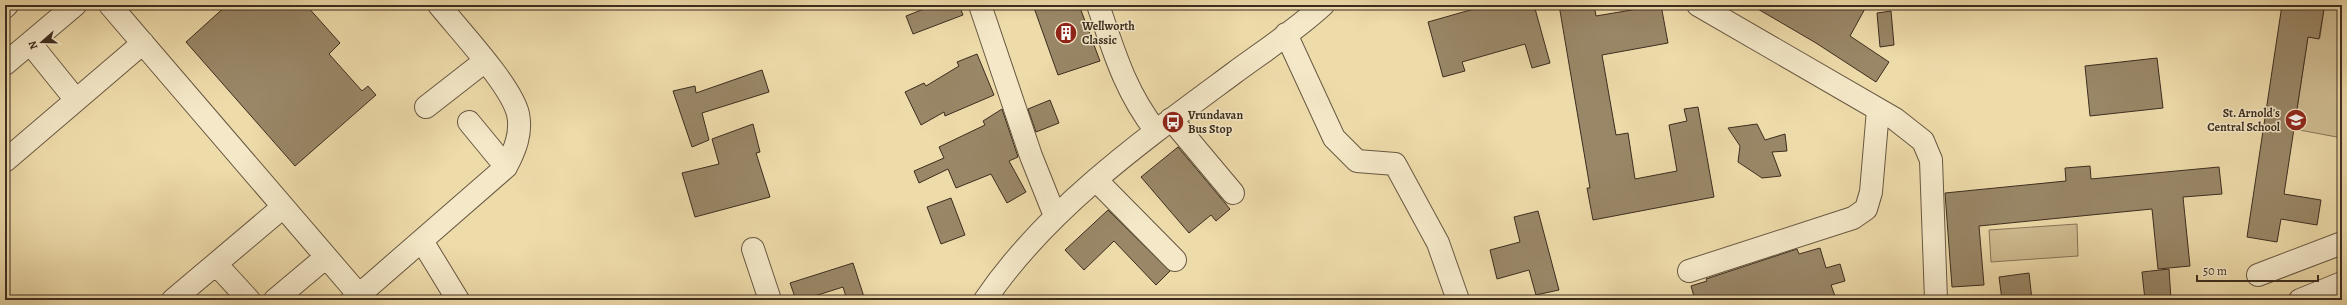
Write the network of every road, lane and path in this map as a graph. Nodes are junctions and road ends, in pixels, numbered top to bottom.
1 (75, 5) edge
2 (110, 5) edge
3 (438, 5) edge
4 (980, 5) edge
5 (1098, 5) edge
6 (1323, 5) edge
7 (1698, 5) edge
8 (1286, 34) junction
9 (30, 43) junction
10 (143, 43) junction
11 (485, 62) junction
12 (5, 64) edge
13 (76, 100) junction
14 (426, 107) dead end
15 (1878, 110) junction
16 (469, 122) dead end
17 (1163, 125) junction
18 (5, 161) edge
19 (506, 167) junction
20 (1097, 180) junction
21 (1232, 193) dead end
22 (283, 207) junction
23 (1055, 216) junction
24 (422, 241) junction
25 (2342, 243) edge
26 (753, 249) dead end
27 (326, 257) junction
28 (1175, 260) dead end
29 (216, 264) junction
30 (1689, 271) dead end
31 (2258, 275) dead end
32 (2342, 283) edge
33 (356, 297) edge
34 (173, 300) edge
35 (249, 300) edge
36 (275, 300) edge
37 (458, 300) edge
38 (770, 300) edge
39 (985, 300) edge
40 (1458, 300) edge
41 (1936, 300) edge
42 (2300, 300) edge

1 - 9 street
2 - 10 street
3 - 11 street
4 - 23 street
5 - 17 street
6 - 8 street
7 - 15 street
8 - 17 street
8 - 40 street
9 - 12 street
9 - 13 street
10 - 13 street
10 - 22 street
11 - 14 street
11 - 19 street
13 - 18 street
15 - 30 street
15 - 41 street
16 - 19 street
17 - 20 street
17 - 21 street
19 - 24 street
20 - 23 street
20 - 28 street
22 - 27 street
22 - 29 street
23 - 39 street
24 - 33 street
24 - 37 street
25 - 31 street
26 - 38 street
27 - 33 street
27 - 36 street
29 - 34 street
29 - 35 street
32 - 42 street

